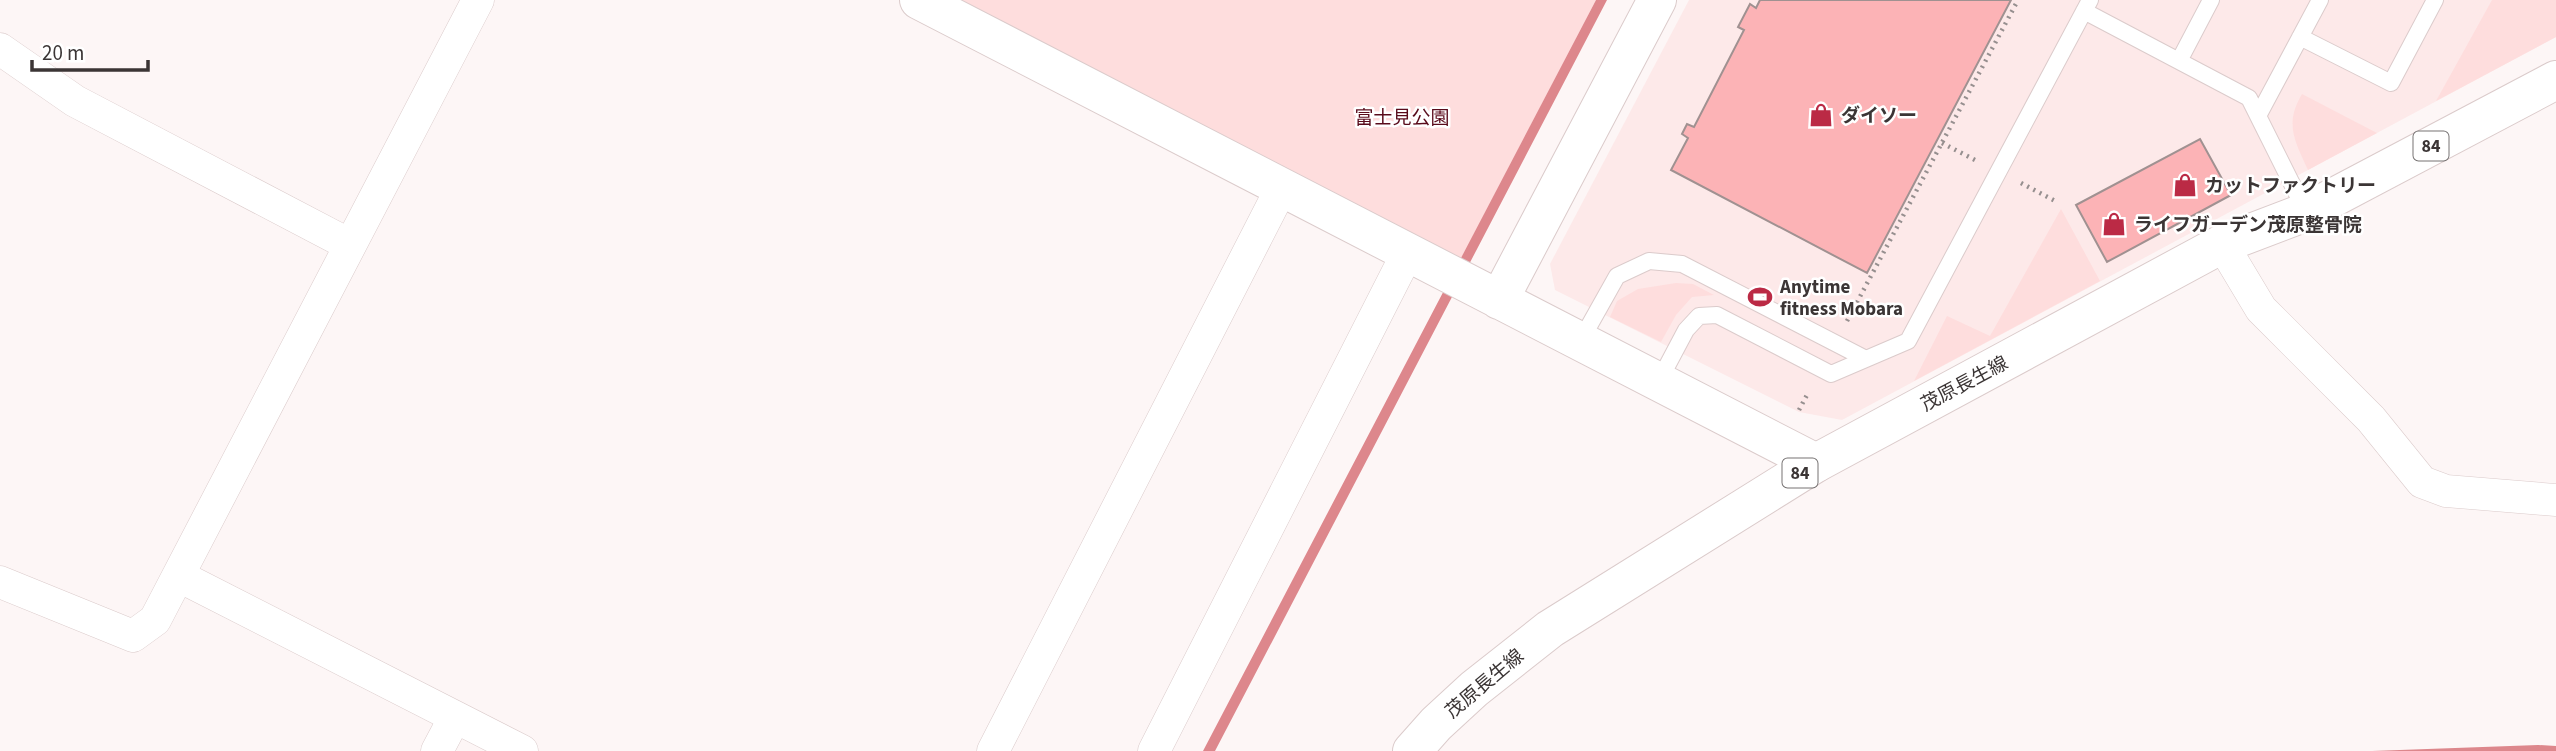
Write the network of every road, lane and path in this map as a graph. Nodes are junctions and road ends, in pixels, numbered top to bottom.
1 (478, 0) edge
2 (919, 0) edge
3 (1657, 0) edge
4 (2018, 0) edge
5 (2211, 0) edge
6 (2320, 0) edge
7 (2435, 0) edge
8 (2087, 5) edge
9 (2300, 37) junction
10 (0, 49) edge
11 (2179, 61) junction
12 (2556, 80) edge
13 (2258, 116) junction
14 (1282, 187) junction
15 (2306, 212) junction
16 (2222, 244) junction
17 (350, 245) junction
18 (1408, 252) junction
19 (1499, 300) junction
20 (1846, 323) dead end
21 (1580, 342) junction
22 (1866, 359) junction
23 (1658, 382) junction
24 (1815, 382) dead end
25 (1794, 418) dead end
26 (1816, 463) junction
27 (2556, 500) edge
28 (179, 576) junction
29 (0, 582) edge
30 (455, 716) junction
31 (437, 751) edge
32 (523, 751) edge
33 (993, 751) edge
34 (1154, 751) edge
35 (1412, 751) edge

1 - 17 street
2 - 14 street
3 - 19 street
4 - 20 path
5 - 11 lane
6 - 9 lane
7 - 9 lane
8 - 11 lane
8 - 22 lane
9 - 13 lane
10 - 17 street
11 - 13 lane
12 - 15 street, 茂原長生線 / 84
13 - 15 lane
14 - 18 street
14 - 33 street
15 - 16 street, 茂原長生線 / 84
16 - 26 street, 茂原長生線 / 84
16 - 27 street
17 - 28 street
18 - 19 street
18 - 34 street
19 - 21 street
21 - 22 lane
21 - 23 street
22 - 23 lane
23 - 26 street
24 - 25 path
26 - 35 street, 茂原長生線 / 84
28 - 29 street
28 - 30 street
30 - 31 street
30 - 32 street

